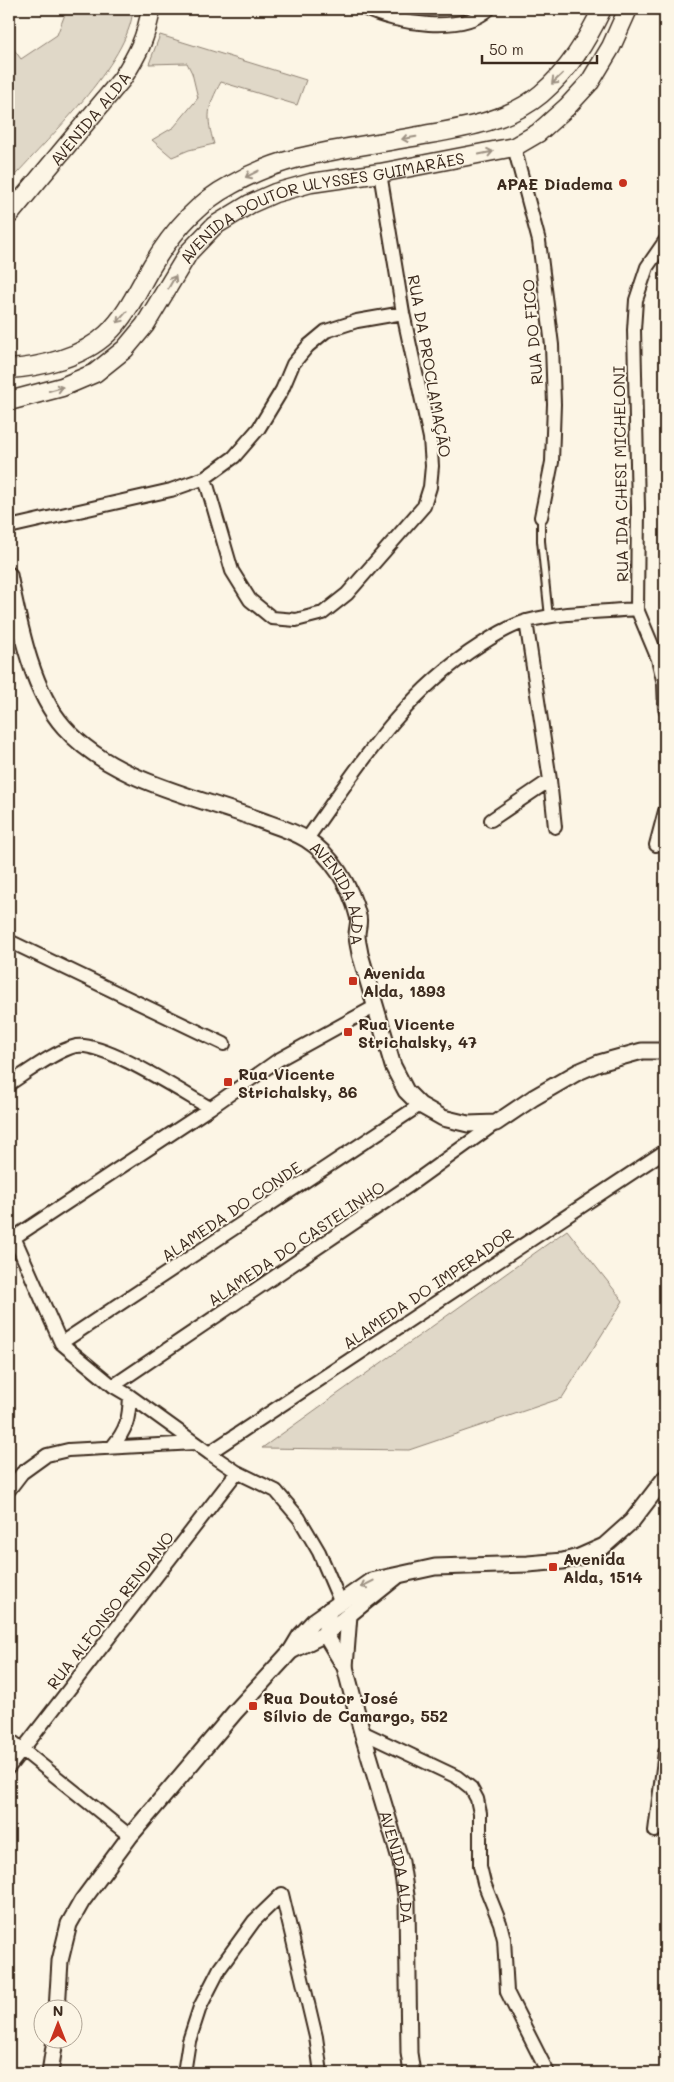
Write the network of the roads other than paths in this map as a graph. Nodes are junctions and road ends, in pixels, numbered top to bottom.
1 (150, 9) edge
2 (366, 9) edge
3 (489, 9) edge
4 (602, 9) edge
5 (628, 9) edge
6 (514, 147) junction
7 (380, 173) junction
8 (9, 215) edge
9 (665, 241) edge
10 (403, 313) junction
11 (9, 369) edge
12 (9, 401) edge
13 (205, 478) junction
14 (541, 517) joint
15 (9, 527) edge
16 (9, 575) edge
17 (637, 609) junction
18 (549, 617) junction
19 (526, 621) junction
20 (665, 709) edge
21 (550, 780) junction
22 (665, 811) edge
23 (491, 820) dead end
24 (555, 828) dead end
25 (306, 839) junction
26 (656, 845) dead end
27 (9, 941) edge
28 (376, 1006) junction
29 (224, 1044) dead end
30 (665, 1051) edge
31 (9, 1084) edge
32 (420, 1105) junction
33 (210, 1108) junction
34 (496, 1123) junction
35 (665, 1151) edge
36 (12, 1239) edge
37 (60, 1343) junction
38 (113, 1386) junction
39 (130, 1396) junction
40 (195, 1443) junction
41 (112, 1447) junction
42 (209, 1453) junction
43 (237, 1472) junction
44 (665, 1478) edge
45 (9, 1490) edge
46 (397, 1577) junction
47 (335, 1605) junction
48 (349, 1615) junction
49 (325, 1634) junction
50 (291, 1651) junction
51 (345, 1667) junction
52 (362, 1732) junction
53 (9, 1739) edge
54 (22, 1750) junction
55 (665, 1752) edge
56 (9, 1768) edge
57 (662, 1789) edge
58 (655, 1831) dead end
59 (130, 1836) junction
60 (58, 2000) edge
61 (53, 2050) edge
62 (50, 2073) edge
63 (184, 2073) edge
64 (321, 2073) edge
65 (412, 2073) edge
66 (548, 2073) edge

1 - 8 main road, AVENIDA ALDA
2 - 3 street
4 -> 11 main road, AVENIDA DOUTOR ULYSSES GUIMARÃES
5 - 6 main road, AVENIDA DOUTOR ULYSSES GUIMARÃES
7 -> 6 main road, AVENIDA DOUTOR ULYSSES GUIMARÃES
6 - 14 street, RUA DO FICO
7 - 10 street, RUA DA PROCLAMAÇÃO
12 -> 7 main road, AVENIDA DOUTOR ULYSSES GUIMARÃES
9 - 17 street, RUA IDA CHESI MICHELONI
10 - 13 street
10 - 13 street, RUA DA PROCLAMAÇÃO
13 - 15 street
14 - 18 lane
16 - 25 street, AVENIDA ALDA
17 - 18 street
17 - 20 street, RUA IDA CHESI MICHELONI
18 - 19 street
19 - 21 street
19 - 25 street
21 - 23 street
21 - 24 street
22 - 26 street
25 - 28 street, AVENIDA ALDA
27 - 29 street
28 - 32 street, AVENIDA ALDA
28 - 33 street
30 - 34 street
31 - 33 street
32 - 34 street, AVENIDA ALDA
32 - 37 street, ALAMEDA DO CONDE
33 - 36 street
34 - 38 street, ALAMEDA DO CASTELINHO
35 - 42 street, ALAMEDA DO IMPERADOR
36 - 37 street
37 - 38 street
38 - 39 street
39 - 40 street
39 - 41 street
40 - 41 street
40 - 42 street
41 - 45 street
42 - 43 street
43 - 47 street
43 - 54 street, RUA ALFONSO RENDANO
44 - 46 street
46 -> 47 street
46 - 48 street
47 - 49 street
47 - 50 street
48 - 49 street
48 - 51 street, AVENIDA ALDA
49 - 50 street
49 - 51 street, AVENIDA ALDA
50 - 59 street
51 - 52 street, AVENIDA ALDA
52 - 65 street, AVENIDA ALDA
52 - 66 street
53 - 54 street
54 - 56 street, RUA ALFONSO RENDANO
54 - 59 street
55 - 57 street
57 - 58 street
59 - 60 street
61 - 62 street
63 - 64 street

